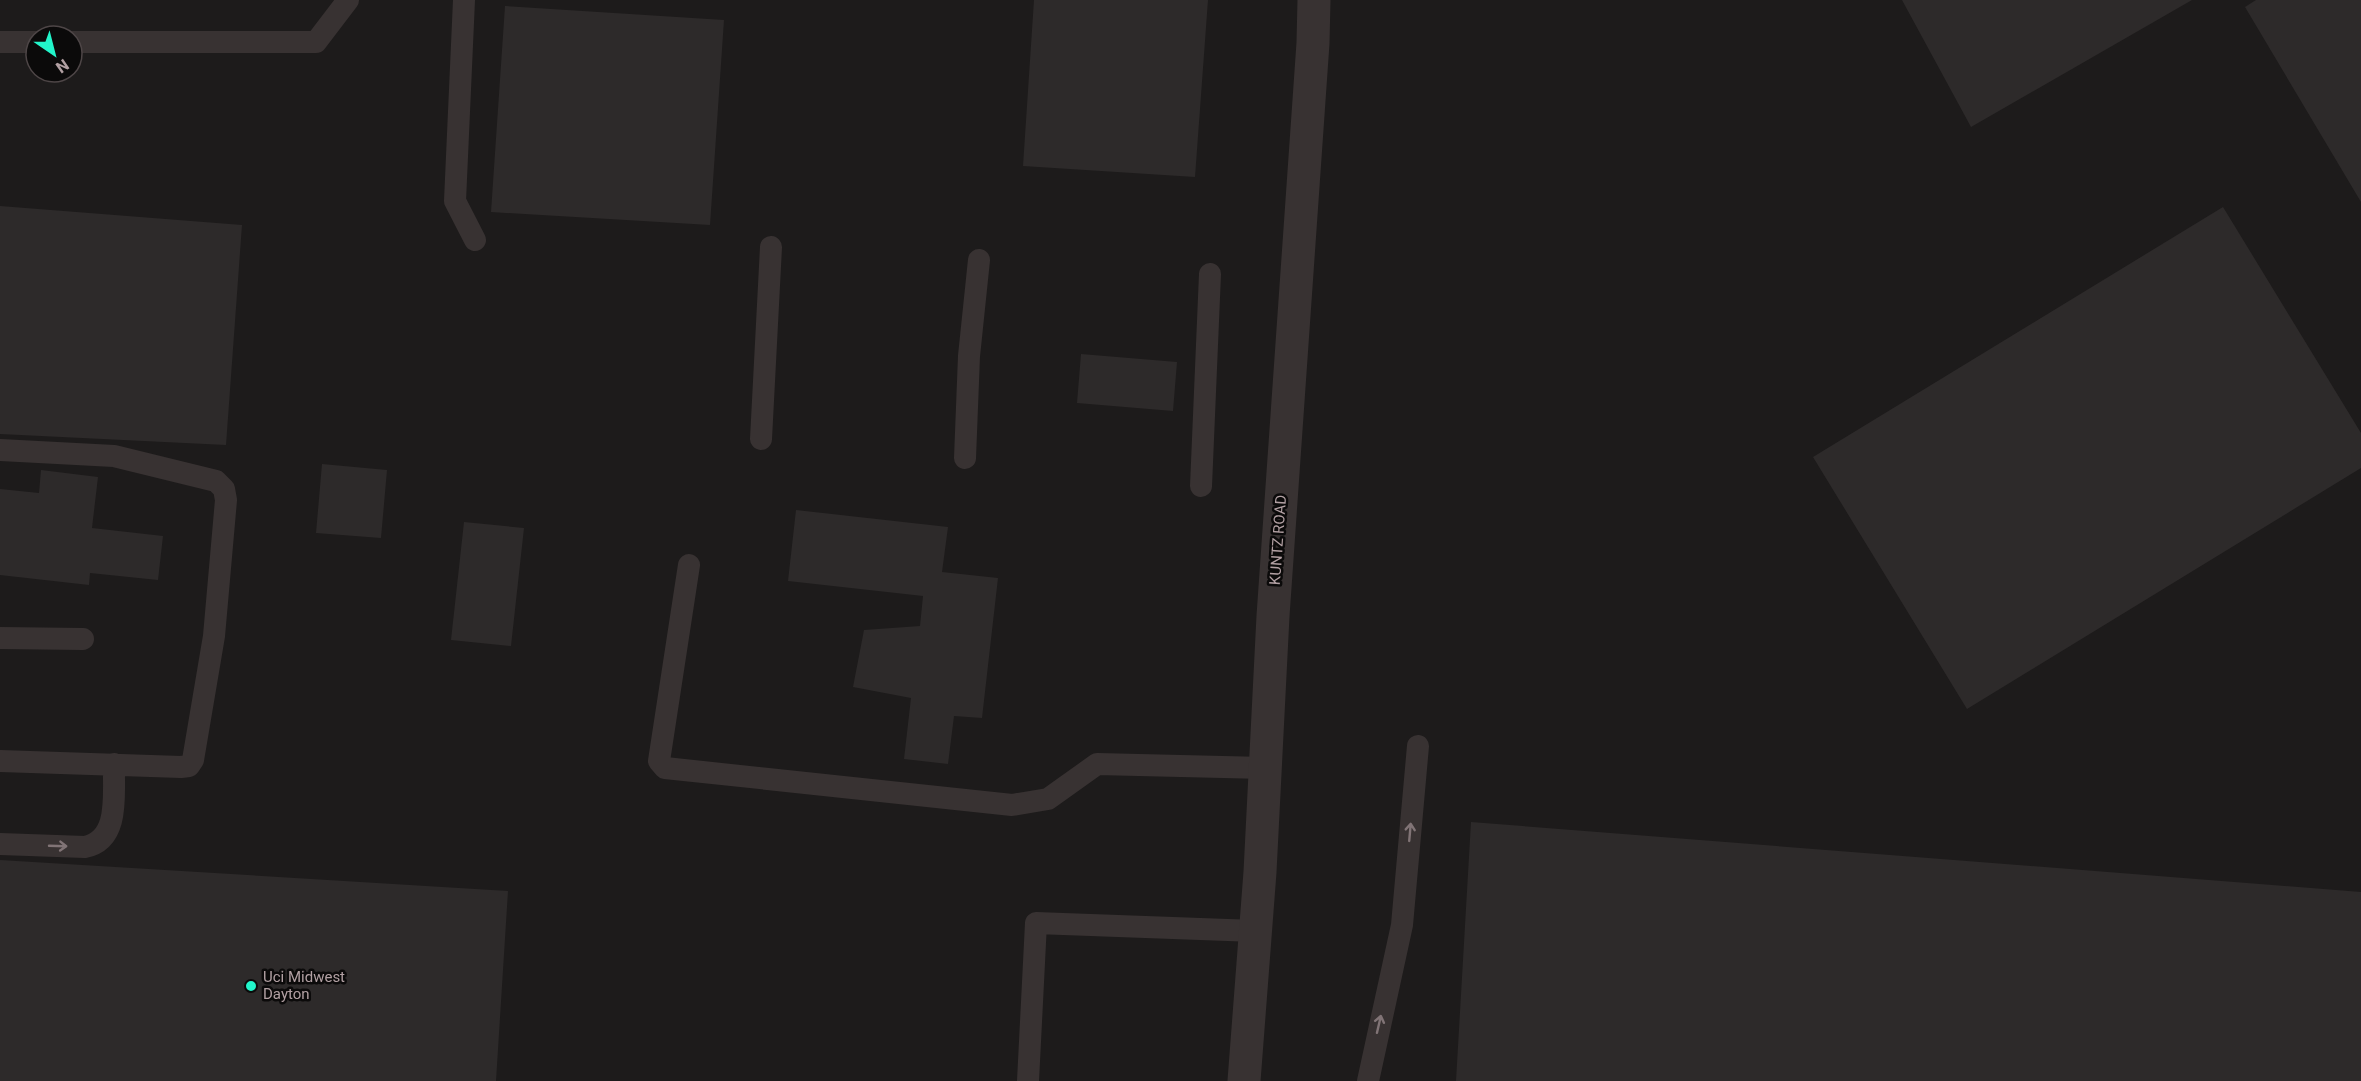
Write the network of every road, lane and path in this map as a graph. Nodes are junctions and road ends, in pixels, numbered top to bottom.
1 (348, 0) edge
2 (464, 0) edge
3 (1314, 0) edge
4 (0, 42) edge
5 (24, 42) edge
6 (84, 42) edge
7 (475, 240) dead end
8 (771, 247) dead end
9 (979, 260) dead end
10 (1210, 274) dead end
11 (761, 439) dead end
12 (0, 450) edge
13 (965, 458) dead end
14 (1201, 486) dead end
15 (689, 565) dead end
16 (0, 638) edge
17 (83, 639) dead end
18 (1418, 746) dead end
19 (0, 761) edge
20 (114, 764) junction
21 (1265, 768) junction
22 (0, 844) edge
23 (1256, 931) junction
24 (1028, 1081) edge
25 (1244, 1081) edge
26 (1368, 1081) edge

1 - 6 lane
2 - 7 lane
3 - 21 street, KUNTZ ROAD
4 - 5 lane
8 - 11 lane
9 - 13 lane
10 - 14 lane
12 - 20 lane
15 - 21 lane
16 - 17 lane
26 -> 18 lane
19 - 20 lane
22 -> 20 lane
21 - 23 street, KUNTZ ROAD
23 - 24 lane
23 - 25 street, KUNTZ ROAD

